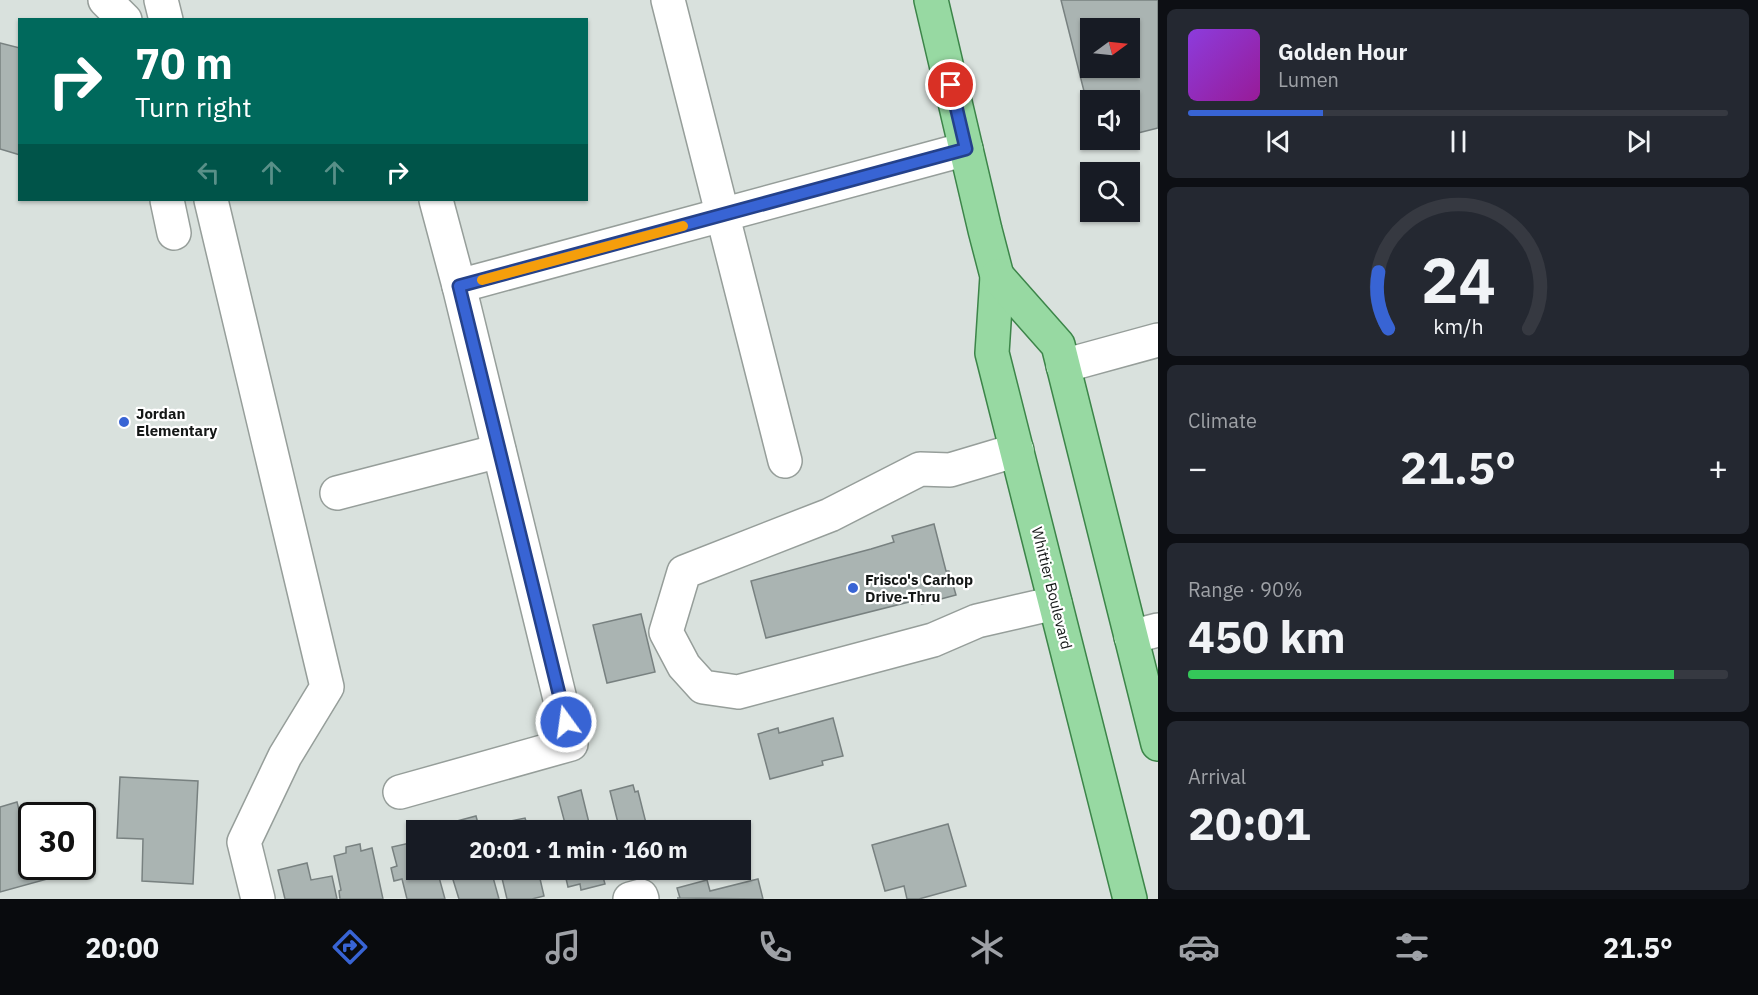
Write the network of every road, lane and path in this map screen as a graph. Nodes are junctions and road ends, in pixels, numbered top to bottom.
1 (105, 0) edge
2 (161, 0) edge
3 (668, 0) edge
4 (930, 0) edge
5 (123, 18) edge
6 (166, 18) edge
7 (966, 149) junction
8 (167, 201) edge
9 (211, 201) edge
10 (436, 201) edge
11 (724, 214) junction
12 (174, 233) dead end
13 (998, 276) junction
14 (459, 286) junction
15 (1158, 340) edge
16 (1063, 366) junction
17 (1017, 450) junction
18 (499, 451) junction
19 (785, 461) dead end
20 (337, 493) dead end
21 (1055, 603) junction
22 (1145, 634) edge
23 (1158, 744) edge
24 (400, 792) dead end
25 (258, 899) edge
26 (630, 899) edge
27 (642, 899) edge
28 (1130, 899) edge

1 - 5 street
2 - 6 street
3 - 11 street
4 - 7 main road, Whittier Boulevard
7 - 11 street
7 - 13 main road, Whittier Boulevard
8 - 12 street
9 - 25 street
10 - 14 street
11 - 14 street
11 - 19 street
13 - 16 main road, Whittier Boulevard
13 - 17 main road, Whittier Boulevard
14 - 18 street
15 - 16 street
16 - 22 main road, Whittier Boulevard
17 - 21 main road, Whittier Boulevard
17 - 21 street
18 - 20 street
18 - 24 street
21 - 28 main road, Whittier Boulevard
22 - 23 main road, Whittier Boulevard
26 - 27 street

